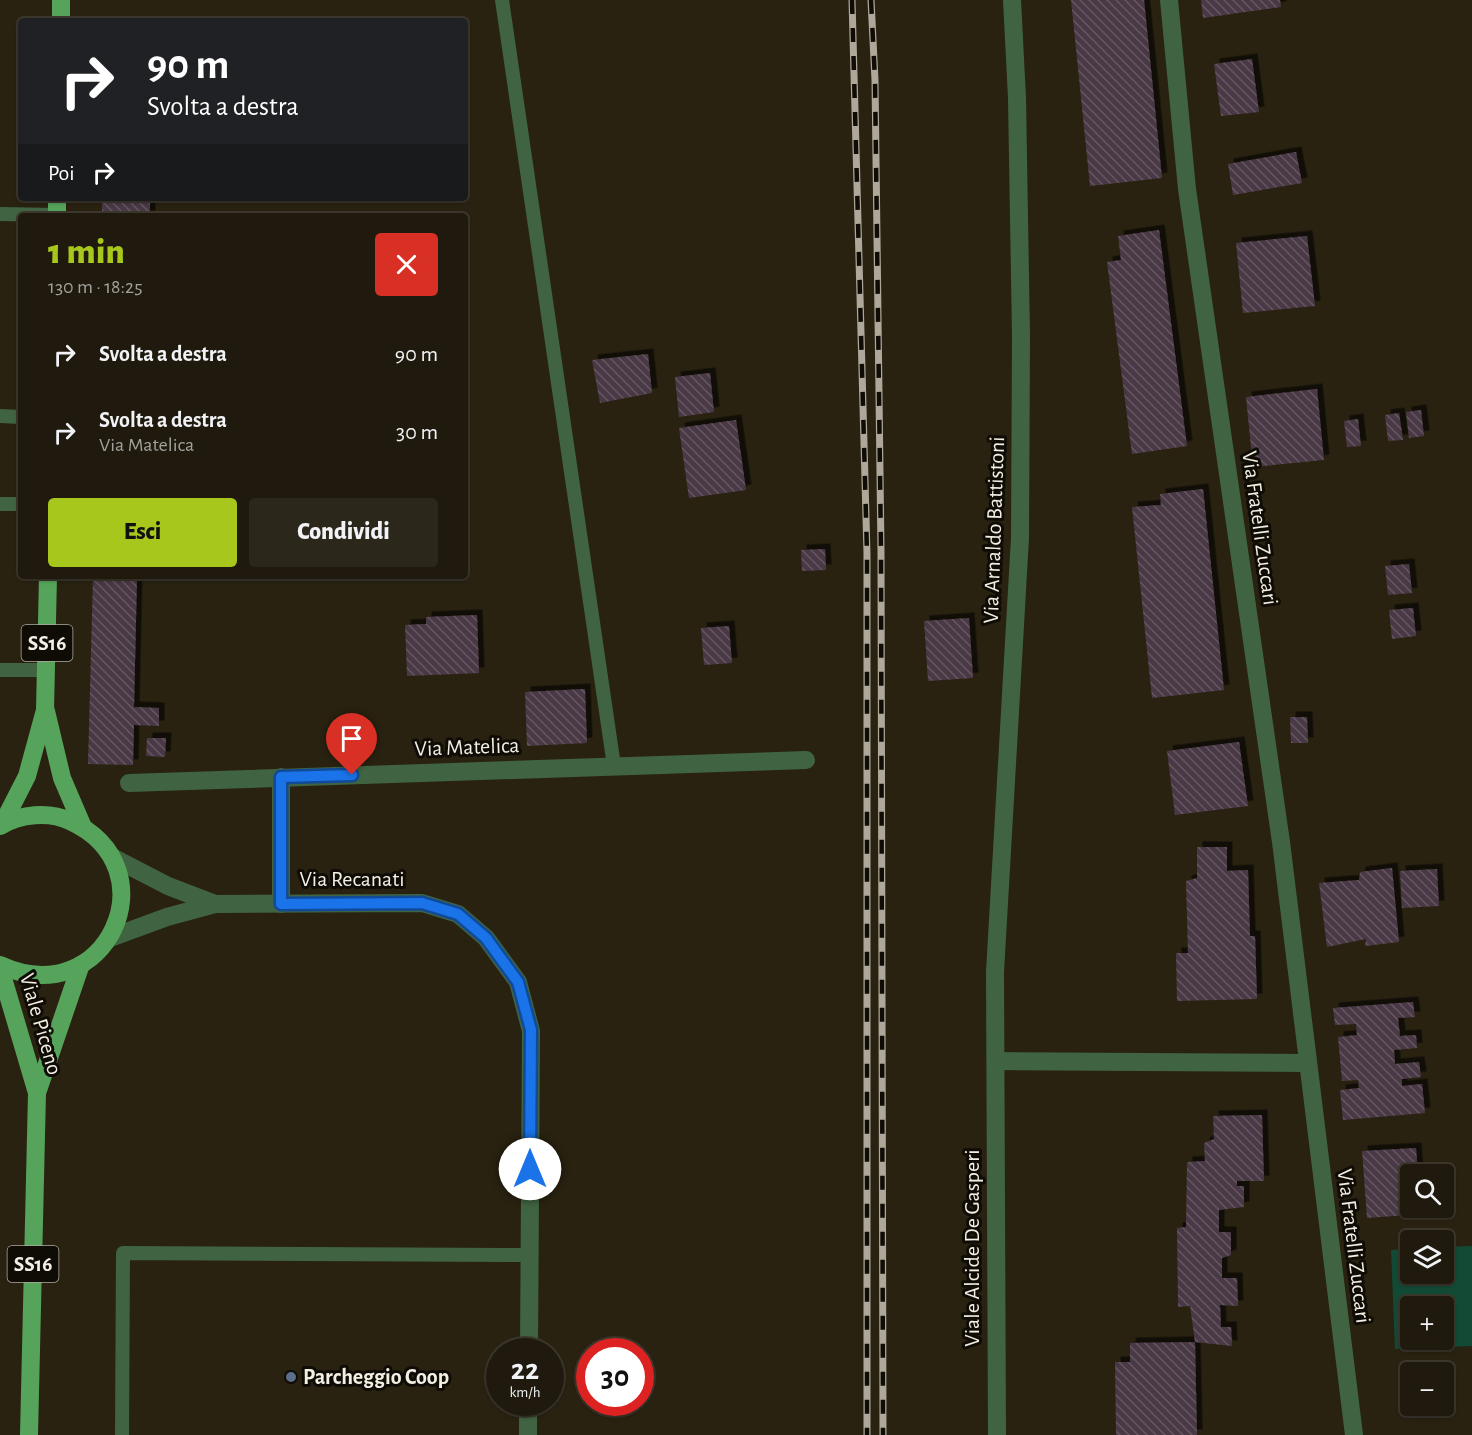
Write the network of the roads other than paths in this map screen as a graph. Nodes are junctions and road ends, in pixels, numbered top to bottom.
1 (62, 0) edge
2 (502, 0) edge
3 (1012, 0) edge
4 (1168, 0) edge
5 (61, 18) edge
6 (57, 210) edge
7 (0, 214) edge
8 (0, 417) edge
9 (18, 417) edge
10 (0, 504) edge
11 (18, 504) edge
12 (48, 579) edge
13 (0, 670) edge
14 (46, 670) junction
15 (45, 710) junction
16 (806, 760) dead end
17 (614, 766) junction
18 (281, 777) junction
19 (129, 783) dead end
20 (1, 825) edge
21 (83, 827) junction
22 (112, 857) junction
23 (215, 904) junction
24 (281, 904) junction
25 (110, 938) junction
26 (0, 966) edge
27 (80, 967) junction
28 (996, 1061) junction
29 (1307, 1063) junction
30 (37, 1093) junction
31 (529, 1255) junction
32 (528, 1338) edge
33 (528, 1416) edge
34 (29, 1435) edge
35 (122, 1435) edge
36 (528, 1435) edge
37 (997, 1435) edge
38 (1354, 1435) edge

1 - 5 main road
2 - 17 lane
3 - 28 street, Via Arnaldo Battistoni
4 - 29 street, Via Fratelli Zuccari
6 - 7 lane
8 - 9 lane
10 - 11 lane
12 - 14 main road, Viale Piceno / SS16
13 - 14 lane
14 - 15 main road, Viale Piceno / SS16
15 - 20 main road, Viale Piceno / SS16
15 - 21 main road, Viale Piceno / SS16
16 - 17 street, Via Matelica
17 - 18 street, Via Matelica
18 - 19 street, Via Matelica
18 - 24 street
20 - 21 main road, Viale Piceno / SS16
21 - 22 main road, Viale Piceno / SS16
22 - 23 street, Via Recanati
22 - 25 main road, Viale Piceno / SS16
23 - 24 street, Via Recanati
23 - 25 street, Via Recanati
24 - 31 street, Via Recanati
25 - 27 main road, Viale Piceno / SS16
26 - 27 main road, Viale Piceno / SS16
26 - 30 main road, Viale Piceno / SS16
27 - 30 main road, Viale Piceno / SS16
28 - 29 street
28 - 37 street, Viale Alcide De Gasperi
29 - 38 street, Via Fratelli Zuccari
30 - 34 main road, Viale Piceno / SS16
31 - 32 street, Via Recanati
31 - 35 lane
33 - 36 street

